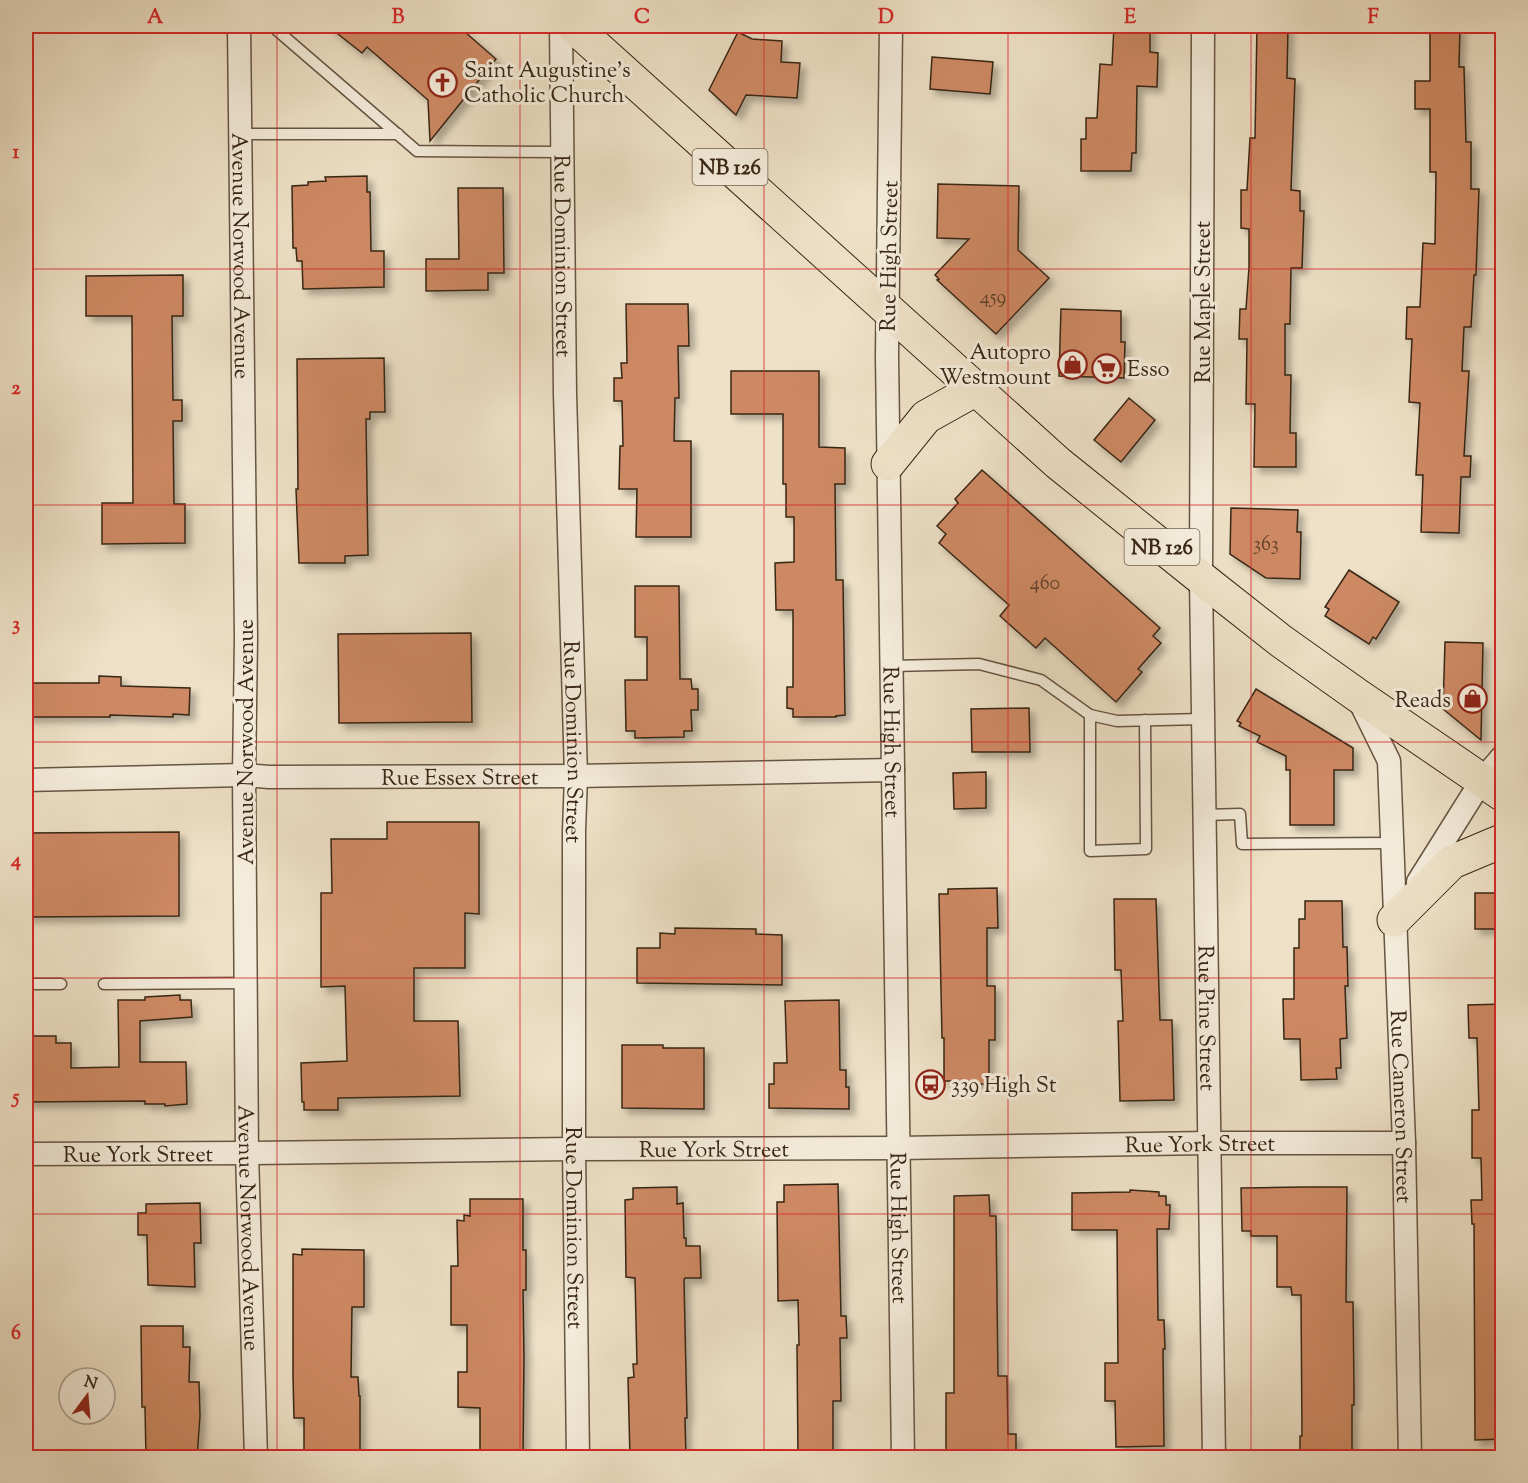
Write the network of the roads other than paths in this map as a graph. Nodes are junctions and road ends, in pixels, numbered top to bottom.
1 (239, 26) edge
2 (272, 26) edge
3 (561, 26) edge
4 (573, 26) edge
5 (891, 26) edge
6 (1203, 26) edge
7 (240, 134) junction
8 (398, 134) junction
9 (562, 152) junction
10 (887, 309) junction
11 (976, 389) junction
12 (888, 464) junction
13 (1201, 578) junction
14 (891, 666) junction
15 (1357, 695) junction
16 (1090, 715) junction
17 (1203, 719) junction
18 (1145, 720) junction
19 (893, 770) junction
20 (244, 775) junction
21 (576, 777) junction
22 (1496, 777) edge
23 (26, 780) edge
24 (1204, 815) junction
25 (1503, 841) edge
26 (1392, 843) junction
27 (1394, 920) junction
28 (246, 982) junction
29 (26, 984) edge
30 (61, 984) dead end
31 (104, 984) dead end
32 (1208, 1143) junction
33 (1404, 1143) junction
34 (899, 1148) junction
35 (574, 1149) junction
36 (26, 1154) edge
37 (247, 1154) junction
38 (256, 1458) edge
39 (578, 1458) edge
40 (903, 1458) edge
41 (1214, 1458) edge
42 (1410, 1458) edge

1 - 7 street, Avenue Norwood Avenue
2 - 8 lane
3 - 9 street, Rue Dominion Street
4 - 10 main road, NB 126
5 - 10 street, Rue High Street
6 - 13 street, Rue Maple Street
7 - 8 lane
7 - 20 street, Avenue Norwood Avenue
8 - 9 lane
9 - 21 street, Rue Dominion Street
10 - 11 main road, NB 126
10 - 12 street, Rue High Street
11 - 12 main road
11 - 13 main road, NB 126
12 - 14 street, Rue High Street
13 - 15 main road, NB 126
13 - 17 street, Rue Pine Street
14 - 16 lane
14 - 19 street, Rue High Street
15 - 22 main road, NB 126
15 - 26 street, Rue Cameron Street
16 - 18 lane
16 - 18 lane
17 - 18 lane
17 - 24 street, Rue Pine Street
19 - 21 street, Rue Essex Street
19 - 34 street, Rue High Street
20 - 21 street, Rue Essex Street
20 - 23 street, Rue Essex Street
20 - 28 street, Avenue Norwood Avenue
21 - 35 street, Rue Dominion Street
22 - 27 street
24 - 26 lane
24 - 32 street, Rue Pine Street
25 - 27 main road
26 - 27 street, Rue Cameron Street
27 - 33 street, Rue Cameron Street
28 - 31 lane
28 - 37 street, Avenue Norwood Avenue
29 - 30 lane
32 - 33 street, Rue York Street
32 - 34 street, Rue York Street
32 - 41 street, Rue Pine Street
33 - 42 street, Rue Cameron Street
34 - 35 street, Rue York Street
34 - 40 street, Rue High Street
35 - 37 street, Rue York Street
35 - 39 street, Rue Dominion Street
36 - 37 street, Rue York Street
37 - 38 street, Avenue Norwood Avenue

